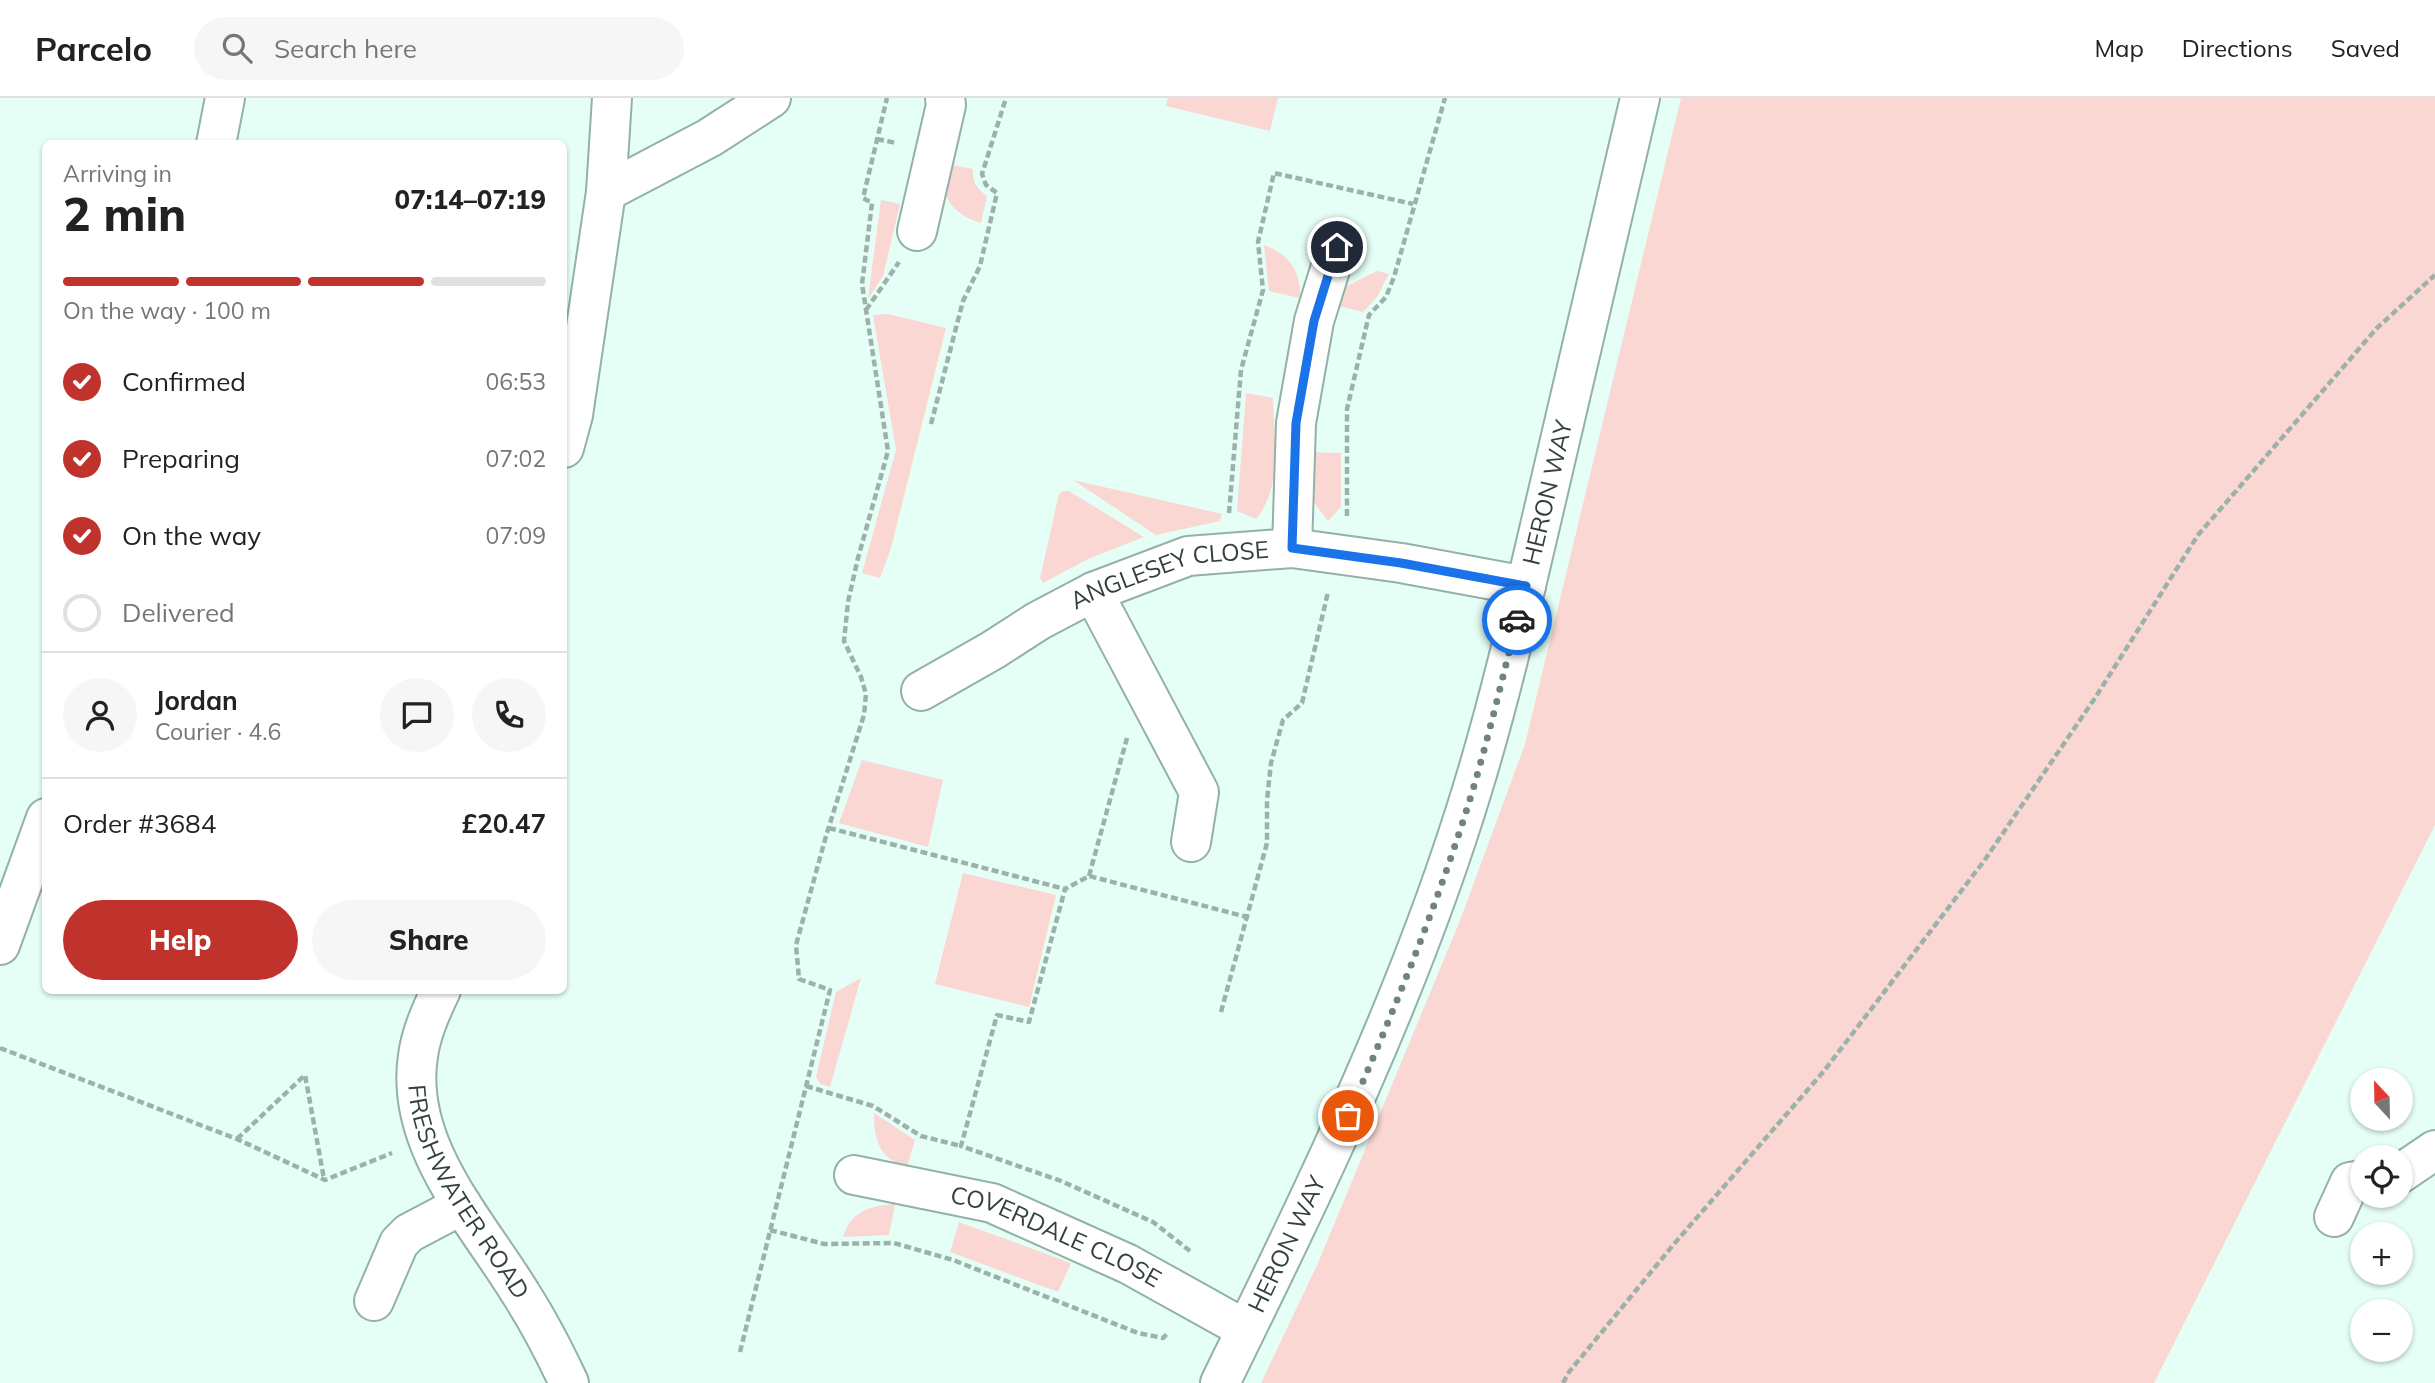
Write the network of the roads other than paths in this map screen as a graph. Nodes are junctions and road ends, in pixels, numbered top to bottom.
1 (225, 98) edge
2 (612, 98) edge
3 (771, 98) edge
4 (945, 98) edge
5 (1640, 98) edge
6 (217, 140) edge
7 (606, 192) junction
8 (917, 231) road end
9 (1337, 247) dead end
10 (567, 438) edge
11 (1292, 548) junction
12 (1526, 586) junction
13 (1093, 592) junction
14 (921, 691) dead end
15 (42, 829) edge
16 (1191, 842) dead end
17 (0, 945) edge
18 (439, 994) edge
19 (2435, 1150) edge
20 (2413, 1165) edge
21 (854, 1175) dead end
22 (2350, 1182) edge
23 (462, 1205) junction
24 (2334, 1217) dead end
25 (374, 1301) dead end
26 (1245, 1329) junction
27 (569, 1383) edge
28 (1220, 1383) edge

1 - 6 street
2 - 7 street
3 - 7 street
4 - 8 street
5 - 12 street, HERON WAY
7 - 10 street
9 - 11 street
11 - 12 street, ANGLESEY CLOSE
11 - 13 street, ANGLESEY CLOSE
12 - 26 street, HERON WAY
13 - 14 street, ANGLESEY CLOSE
13 - 16 street
15 - 17 street
18 - 23 street, FRESHWATER ROAD
19 - 20 street
21 - 26 street, COVERDALE CLOSE
22 - 24 street
23 - 25 street
23 - 27 street, FRESHWATER ROAD
26 - 28 street, HERON WAY

